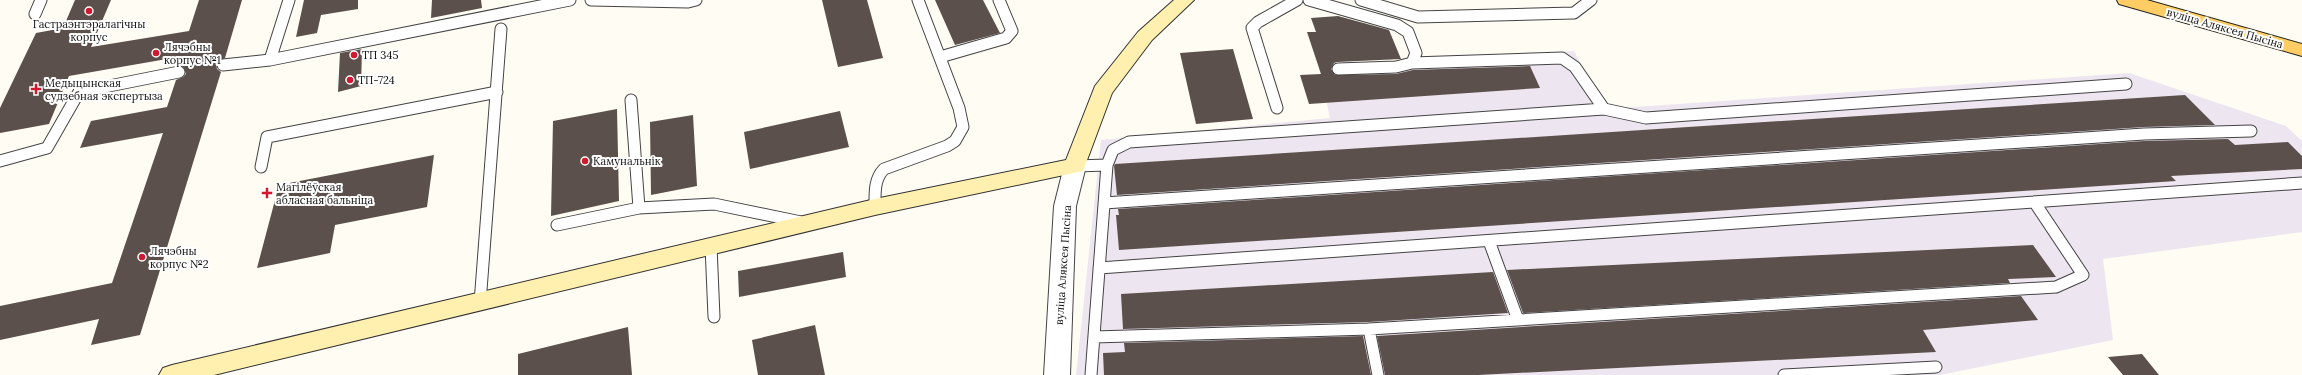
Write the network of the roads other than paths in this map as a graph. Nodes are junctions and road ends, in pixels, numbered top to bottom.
1 (41, 0) edge
2 (289, 0) edge
3 (570, 0) edge
4 (592, 0) edge
5 (696, 0) edge
6 (918, 0) edge
7 (999, 0) edge
8 (1185, 0) edge
9 (1297, 0) edge
10 (1309, 0) edge
11 (1361, 0) edge
12 (1591, 0) edge
13 (2126, 0) edge
14 (35, 14) dead end
15 (501, 29) dead end
16 (2302, 50) edge
17 (940, 56) junction
18 (270, 60) junction
19 (1412, 63) junction
20 (222, 65) dead end
21 (1338, 69) dead end
22 (179, 72) dead end
23 (2126, 84) dead end
24 (497, 92) junction
25 (631, 100) dead end
26 (1277, 108) dead end
27 (1604, 109) junction
28 (2251, 131) dead end
29 (0, 161) edge
30 (1107, 165) junction
31 (1075, 166) junction
32 (261, 167) dead end
33 (2302, 182) edge
34 (1104, 203) junction
35 (2035, 203) junction
36 (875, 207) junction
37 (639, 208) junction
38 (810, 224) junction
39 (558, 225) dead end
40 (1489, 241) junction
41 (711, 246) junction
42 (1099, 268) junction
43 (480, 303) junction
44 (714, 316) dead end
45 (1518, 320) junction
46 (1369, 330) junction
47 (1094, 337) junction
48 (1936, 367) dead end
49 (1854, 374) edge
50 (172, 375) edge
51 (1056, 375) edge
52 (1091, 375) edge
53 (1378, 375) edge
54 (1784, 375) edge

1 - 14 lane
2 - 18 lane
3 - 18 lane
4 - 5 lane
6 - 17 lane
7 - 17 lane
8 - 31 main road, вуліца Аляксея Пысіна
9 - 26 lane
10 - 19 lane
11 - 12 lane
13 - 16 main road, вуліца Аляксея Пысіна
15 - 24 lane
17 - 36 lane
18 - 20 lane
19 - 21 lane
19 - 27 lane
22 - 29 lane
23 - 27 lane
24 - 32 lane
24 - 43 lane
25 - 37 lane
27 - 30 lane
28 - 34 lane
30 - 31 lane
30 - 34 lane
31 - 36 main road
31 - 51 street, вуліца Аляксея Пысіна
33 - 35 lane
34 - 42 lane
35 - 40 lane
35 - 45 lane
36 - 38 main road
37 - 38 lane
37 - 39 lane
38 - 41 main road
40 - 42 lane
40 - 45 lane
41 - 43 main road
41 - 44 lane
42 - 47 lane
43 - 50 main road
45 - 46 lane
46 - 47 lane
46 - 53 lane
47 - 52 lane
48 - 49 lane
49 - 54 lane

